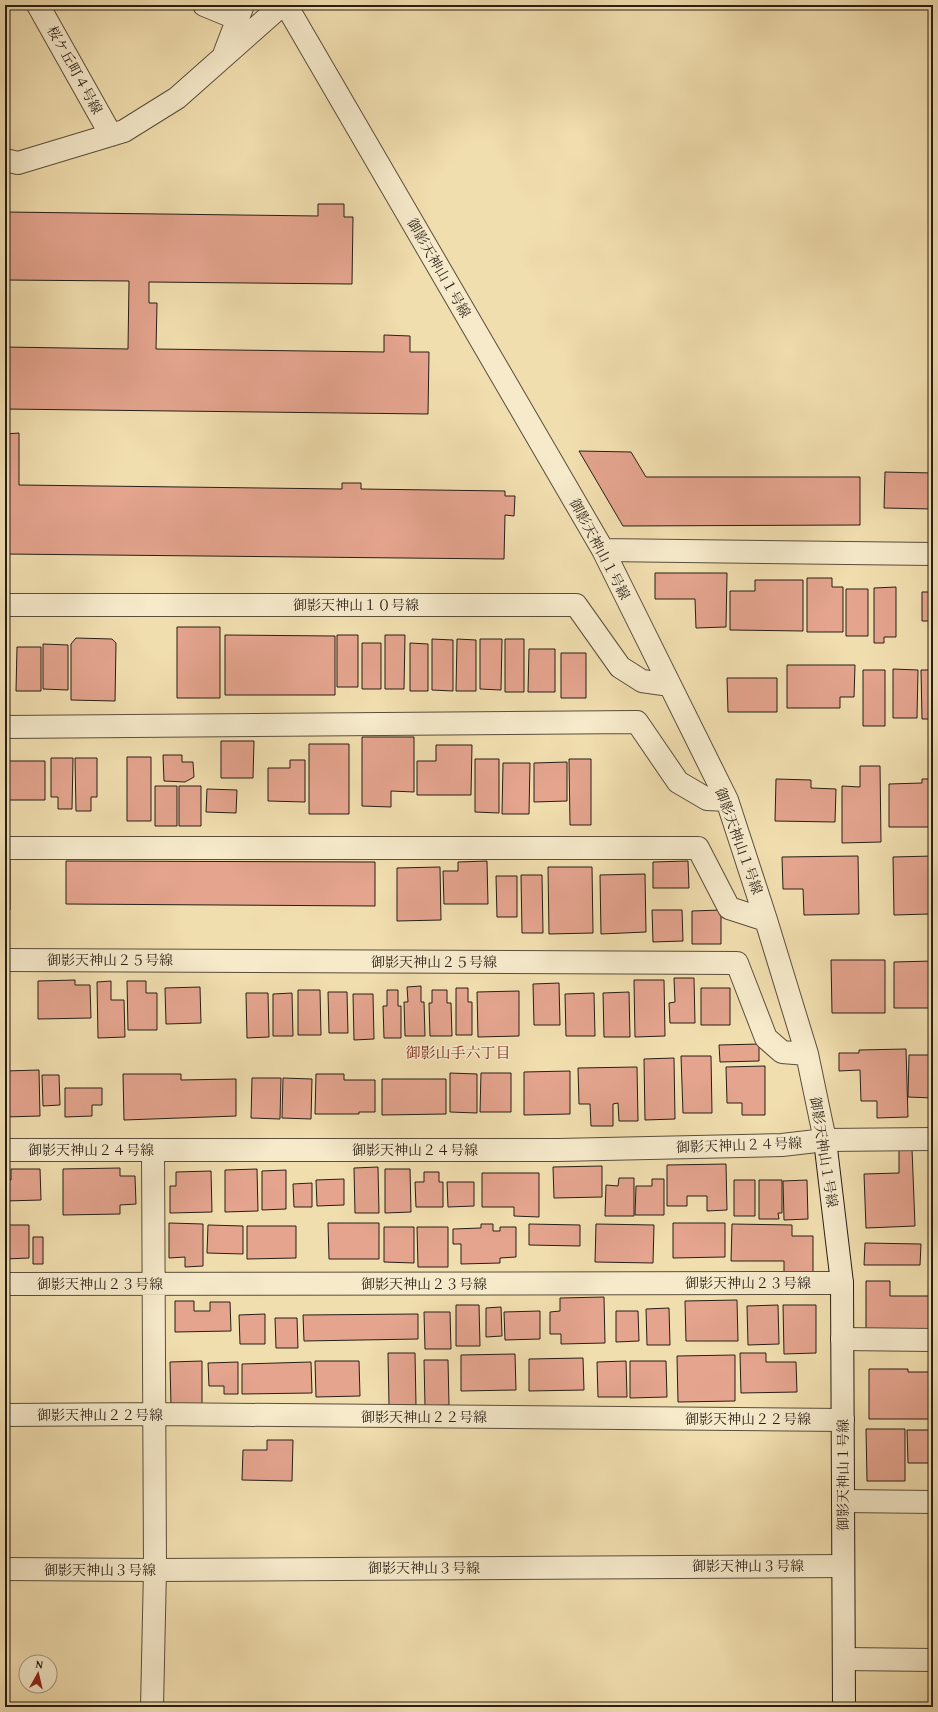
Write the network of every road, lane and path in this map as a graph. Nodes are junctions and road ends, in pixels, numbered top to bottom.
1 (38, 5) edge
2 (204, 5) edge
3 (282, 5) edge
4 (286, 5) edge
5 (240, 12) edge
6 (224, 55) junction
7 (112, 135) junction
8 (5, 160) edge
9 (603, 550) junction
10 (933, 554) edge
11 (5, 605) edge
12 (670, 685) junction
13 (5, 727) edge
14 (727, 800) junction
15 (5, 848) edge
16 (766, 920) junction
17 (5, 960) edge
18 (808, 1054) junction
19 (933, 1139) edge
20 (825, 1140) junction
21 (5, 1150) edge
22 (152, 1150) junction
23 (842, 1283) junction
24 (5, 1284) edge
25 (152, 1284) junction
26 (842, 1339) junction
27 (933, 1340) edge
28 (155, 1414) junction
29 (5, 1415) edge
30 (843, 1420) junction
31 (843, 1501) junction
32 (933, 1502) edge
33 (843, 1566) junction
34 (5, 1569) edge
35 (155, 1570) junction
36 (844, 1660) junction
37 (933, 1660) edge
38 (152, 1707) edge
39 (844, 1707) edge

1 - 7 street, 桜ケ丘町４号線
2 - 5 street
3 - 6 street
4 - 9 street, 御影天神山１号線
5 - 6 street
6 - 7 street
7 - 8 street
9 - 10 street
9 - 12 street, 御影天神山１号線
11 - 12 street, 御影天神山１０号線
12 - 14 street, 御影天神山１号線
13 - 14 street
14 - 16 street, 御影天神山１号線
15 - 16 street
16 - 18 street, 御影天神山１号線
17 - 18 street, 御影天神山２５号線
18 - 20 street, 御影天神山１号線
19 - 20 street, 御影天神山２４号線
20 - 22 street, 御影天神山２４号線
20 - 23 street, 御影天神山１号線
21 - 22 street, 御影天神山２４号線
22 - 25 street
23 - 25 street, 御影天神山２３号線
23 - 26 street, 御影天神山１号線
24 - 25 street, 御影天神山２３号線
25 - 28 street
26 - 27 street
26 - 30 street, 御影天神山１号線
28 - 29 street, 御影天神山２２号線
28 - 30 street, 御影天神山２２号線
28 - 35 street
30 - 31 street, 御影天神山１号線
31 - 32 street
31 - 33 street, 御影天神山１号線
33 - 35 street, 御影天神山３号線
33 - 36 street, 御影天神山１号線
34 - 35 street, 御影天神山３号線
35 - 38 street
36 - 37 street
36 - 39 street, 御影天神山１号線

